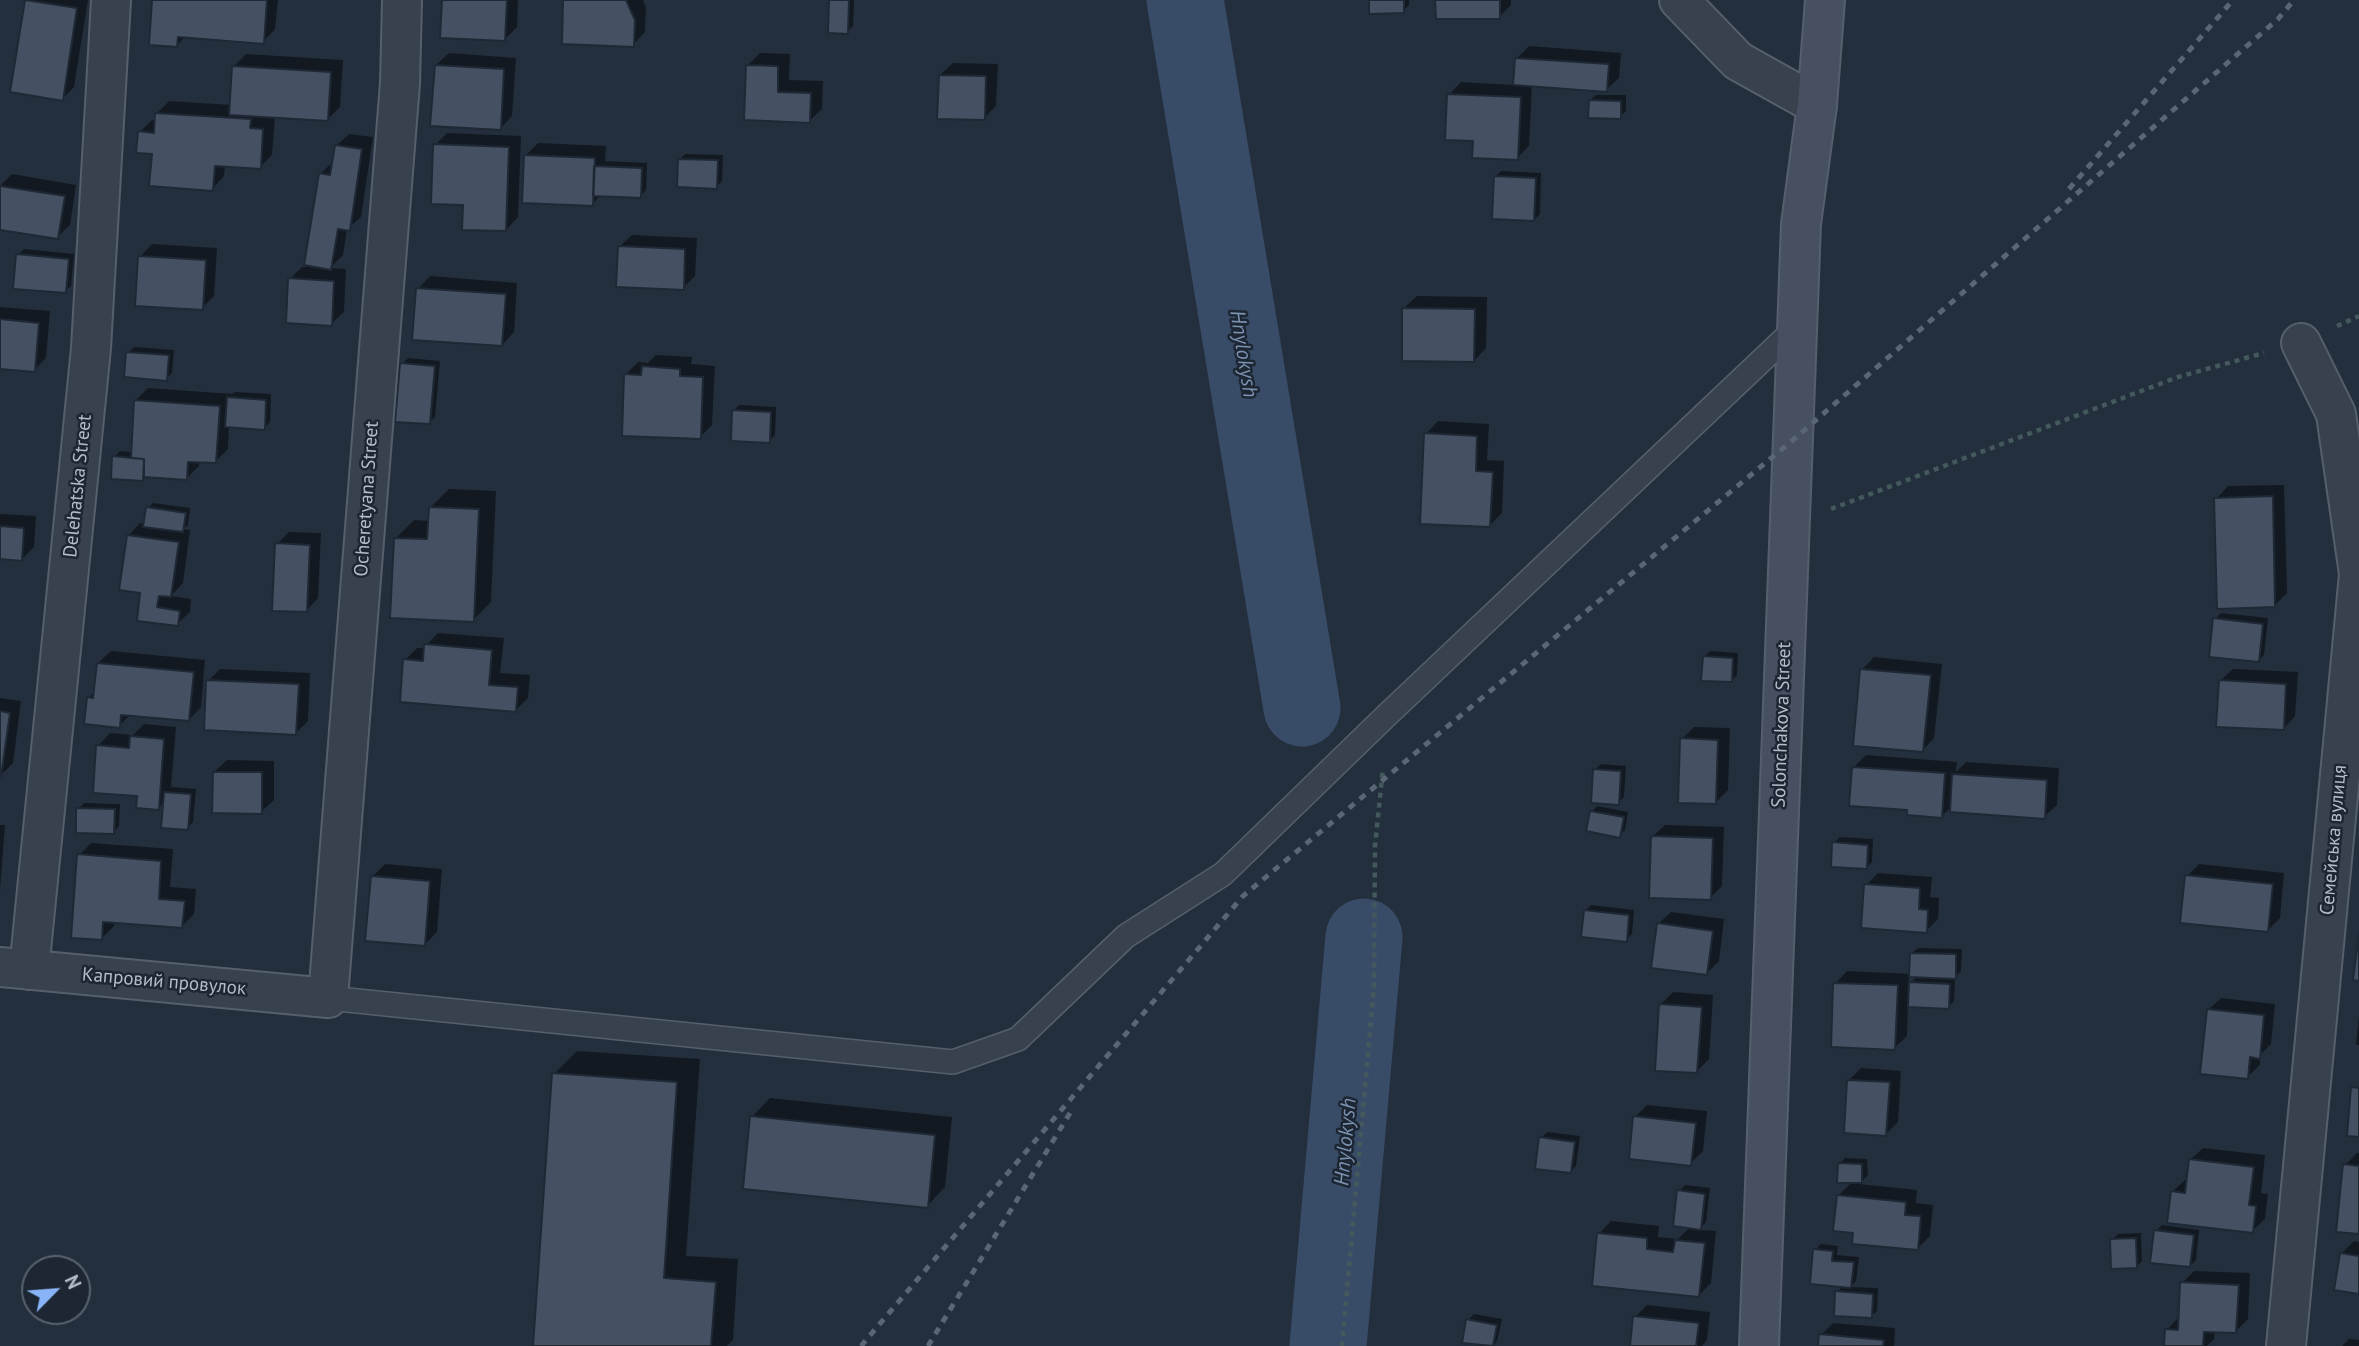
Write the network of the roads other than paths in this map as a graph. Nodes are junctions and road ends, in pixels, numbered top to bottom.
1 (111, 0) edge
2 (402, 0) edge
3 (1679, 0) edge
4 (1825, 0) edge
5 (1817, 105) junction
6 (1797, 327) junction
7 (2301, 343) road end
8 (15, 969) edge
9 (328, 998) junction
10 (1759, 1346) edge
11 (2286, 1346) edge

1 - 8 street, Delehatska Street
2 - 9 street, Ocheretyana Street
3 - 5 street
4 - 5 main road, Solonchakova Street
5 - 6 main road, Solonchakova Street
6 - 9 lane
6 - 10 main road, Solonchakova Street
7 - 11 street, Семейська вулиця
8 - 9 street, Капровий провулок

